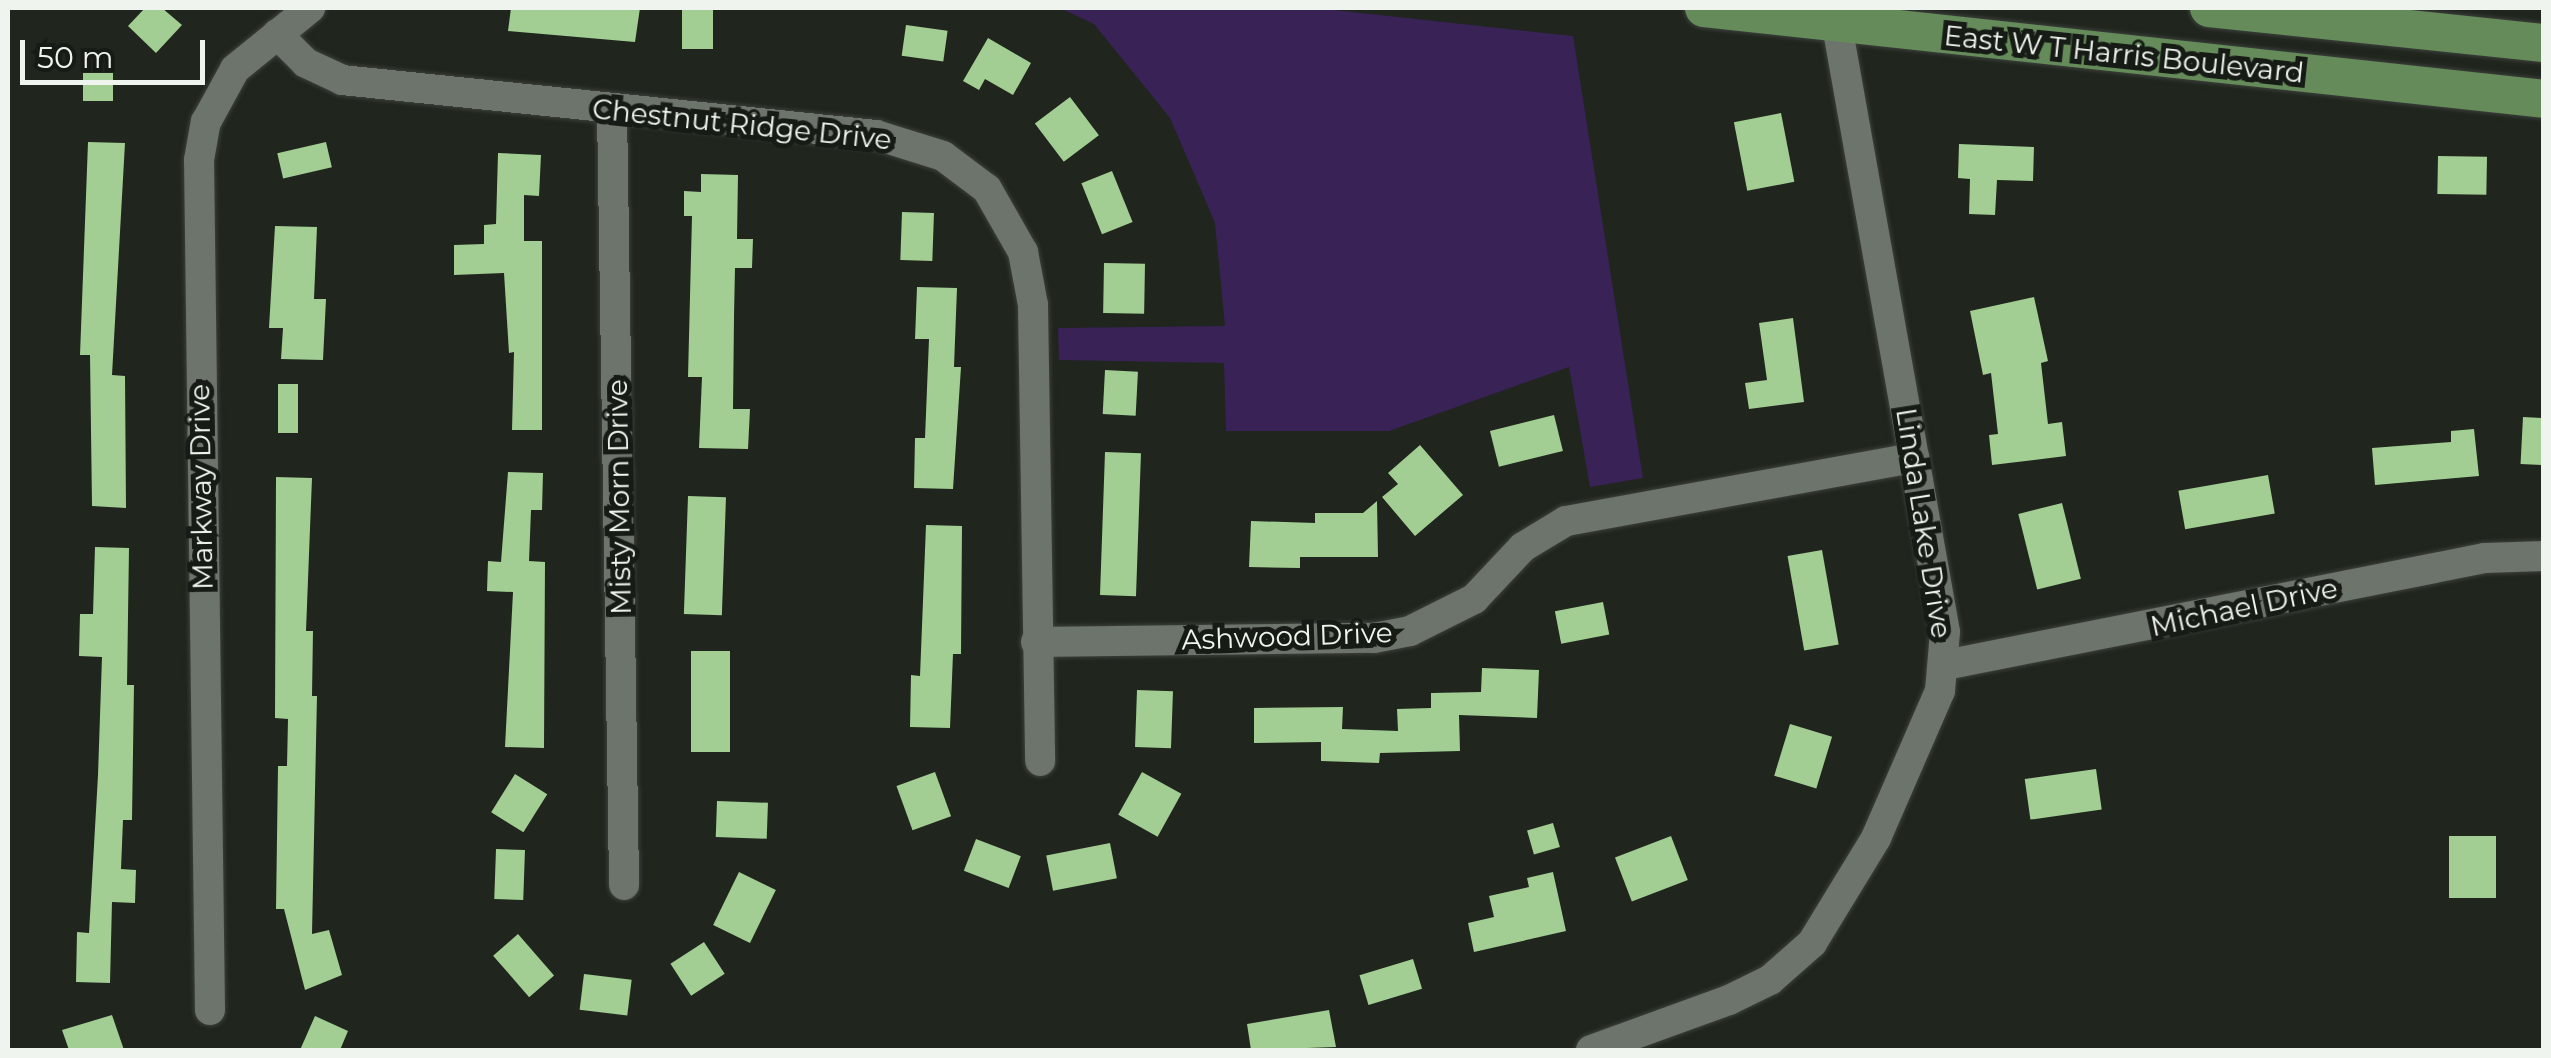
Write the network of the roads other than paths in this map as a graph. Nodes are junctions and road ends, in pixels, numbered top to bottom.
1 (310, 8) edge
2 (1704, 8) edge
3 (2210, 8) edge
4 (2350, 15) edge
5 (1835, 16) edge
6 (277, 34) junction
7 (2544, 43) edge
8 (2544, 99) edge
9 (612, 110) junction
10 (1914, 458) junction
11 (2544, 556) edge
12 (1036, 642) junction
13 (1946, 665) junction
14 (1040, 761) dead end
15 (624, 885) dead end
16 (210, 1010) dead end
17 (1590, 1050) edge

1 - 6 street, Markway Drive
2 - 5 main road, East W T Harris Boulevard
3 - 4 main road, East W T Harris Boulevard
4 - 7 main road, East W T Harris Boulevard
5 - 8 main road, East W T Harris Boulevard
5 - 10 street, Linda Lake Drive
6 - 9 street, Chestnut Ridge Drive
6 - 16 street, Markway Drive
9 - 12 street, Chestnut Ridge Drive
9 - 15 street, Misty Morn Drive
10 - 12 street, Ashwood Drive
10 - 13 street, Linda Lake Drive
11 - 13 street, Michael Drive
12 - 14 street, Chestnut Ridge Drive
13 - 17 street, Linda Lake Drive

